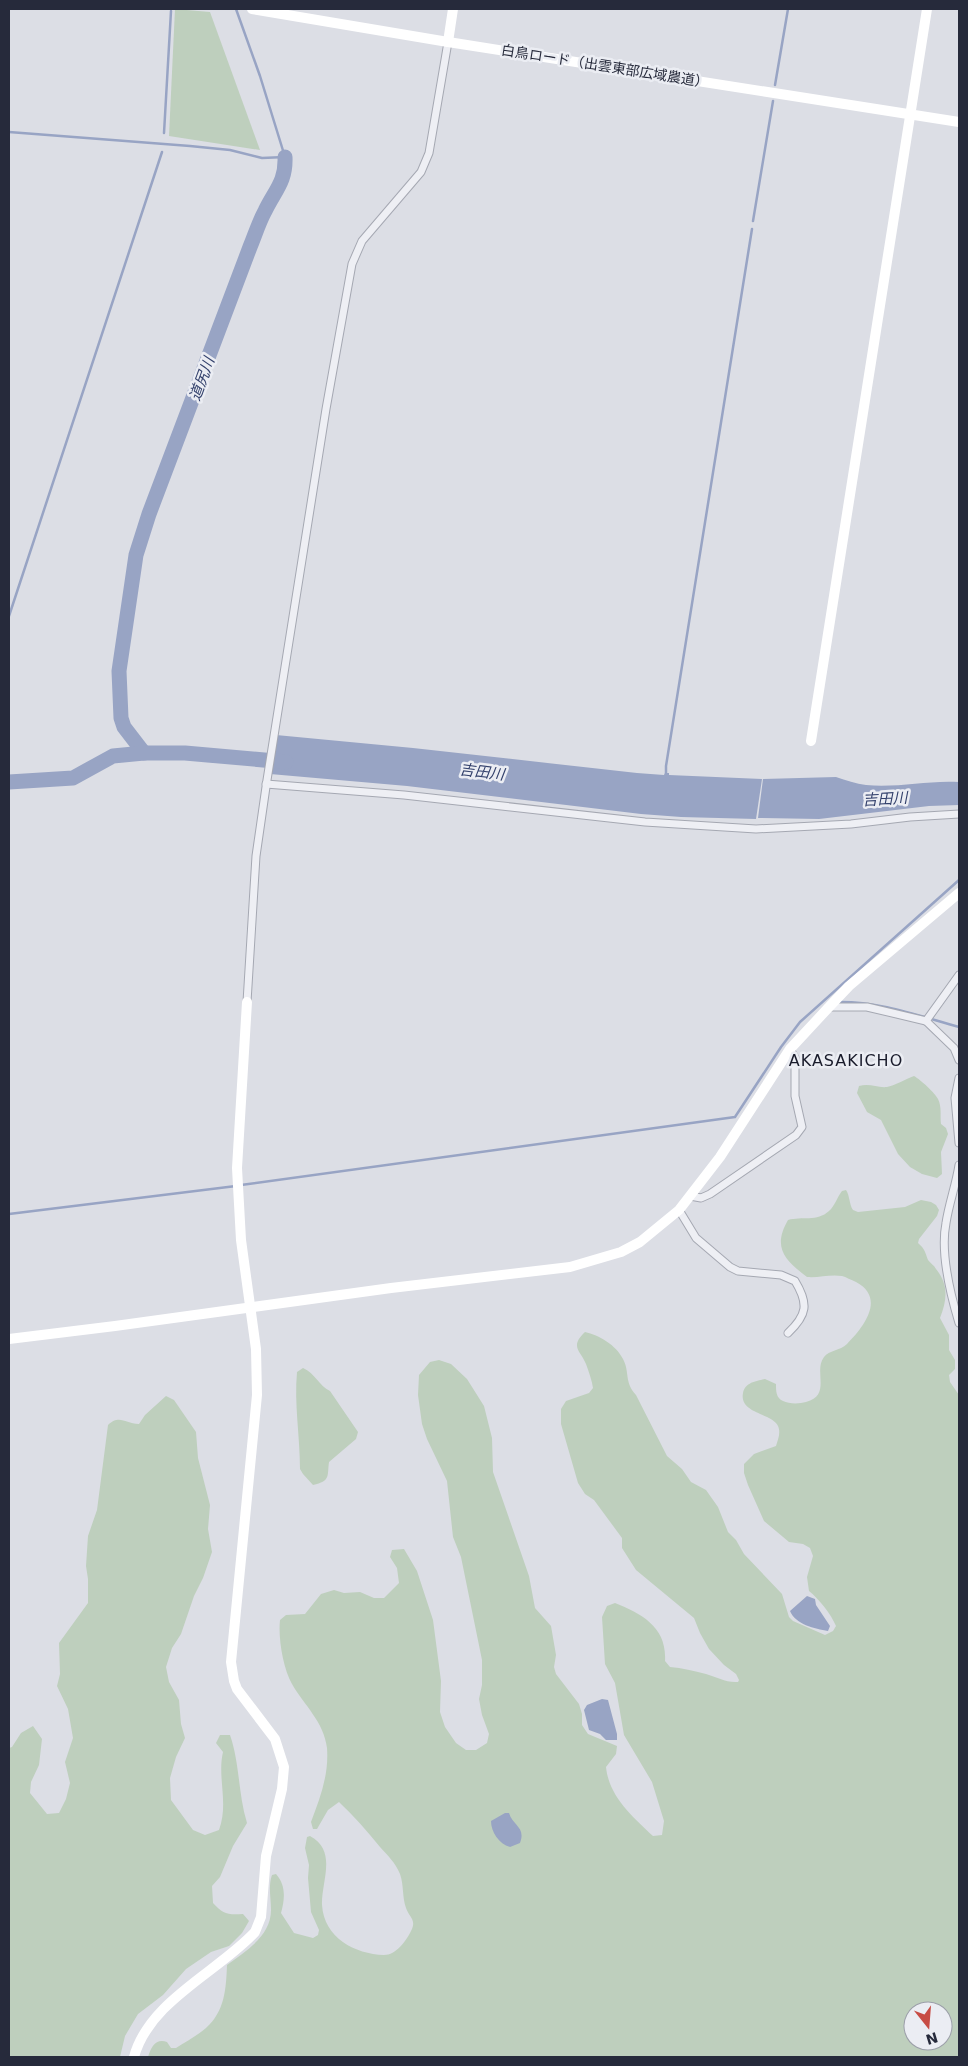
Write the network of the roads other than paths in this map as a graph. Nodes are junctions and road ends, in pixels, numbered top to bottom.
1 (252, 9) edge
2 (453, 9) edge
3 (927, 9) edge
4 (448, 42) junction
5 (910, 114) junction
6 (959, 122) edge
7 (811, 741) dead end
8 (266, 782) junction
9 (959, 814) edge
10 (959, 893) edge
11 (959, 975) edge
12 (951, 985) junction
13 (959, 991) edge
14 (247, 1002) joint
15 (829, 1007) junction
16 (928, 1018) junction
17 (790, 1049) junction
18 (959, 1060) edge
19 (959, 1078) edge
20 (959, 1143) edge
21 (959, 1165) edge
22 (690, 1196) junction
23 (679, 1210) junction
24 (250, 1308) junction
25 (959, 1323) edge
26 (788, 1333) dead end
27 (9, 1339) edge
28 (134, 2057) edge

1 - 4 street, 白鳥ロード（出雲東部広域農道）
2 - 4 street
3 - 5 street
4 - 5 street, 白鳥ロード（出雲東部広域農道）
4 - 8 street
5 - 6 street, 白鳥ロード（出雲東部広域農道）
5 - 7 street
8 - 9 street
8 - 14 street
10 - 15 street
11 - 12 street
12 - 13 street
12 - 16 street
14 - 24 street
15 - 16 street
15 - 17 street
16 - 18 street
17 - 22 street
17 - 22 street
19 - 20 street
21 - 25 street
22 - 23 street
23 - 24 street
23 - 26 street
24 - 27 street
24 - 28 street

